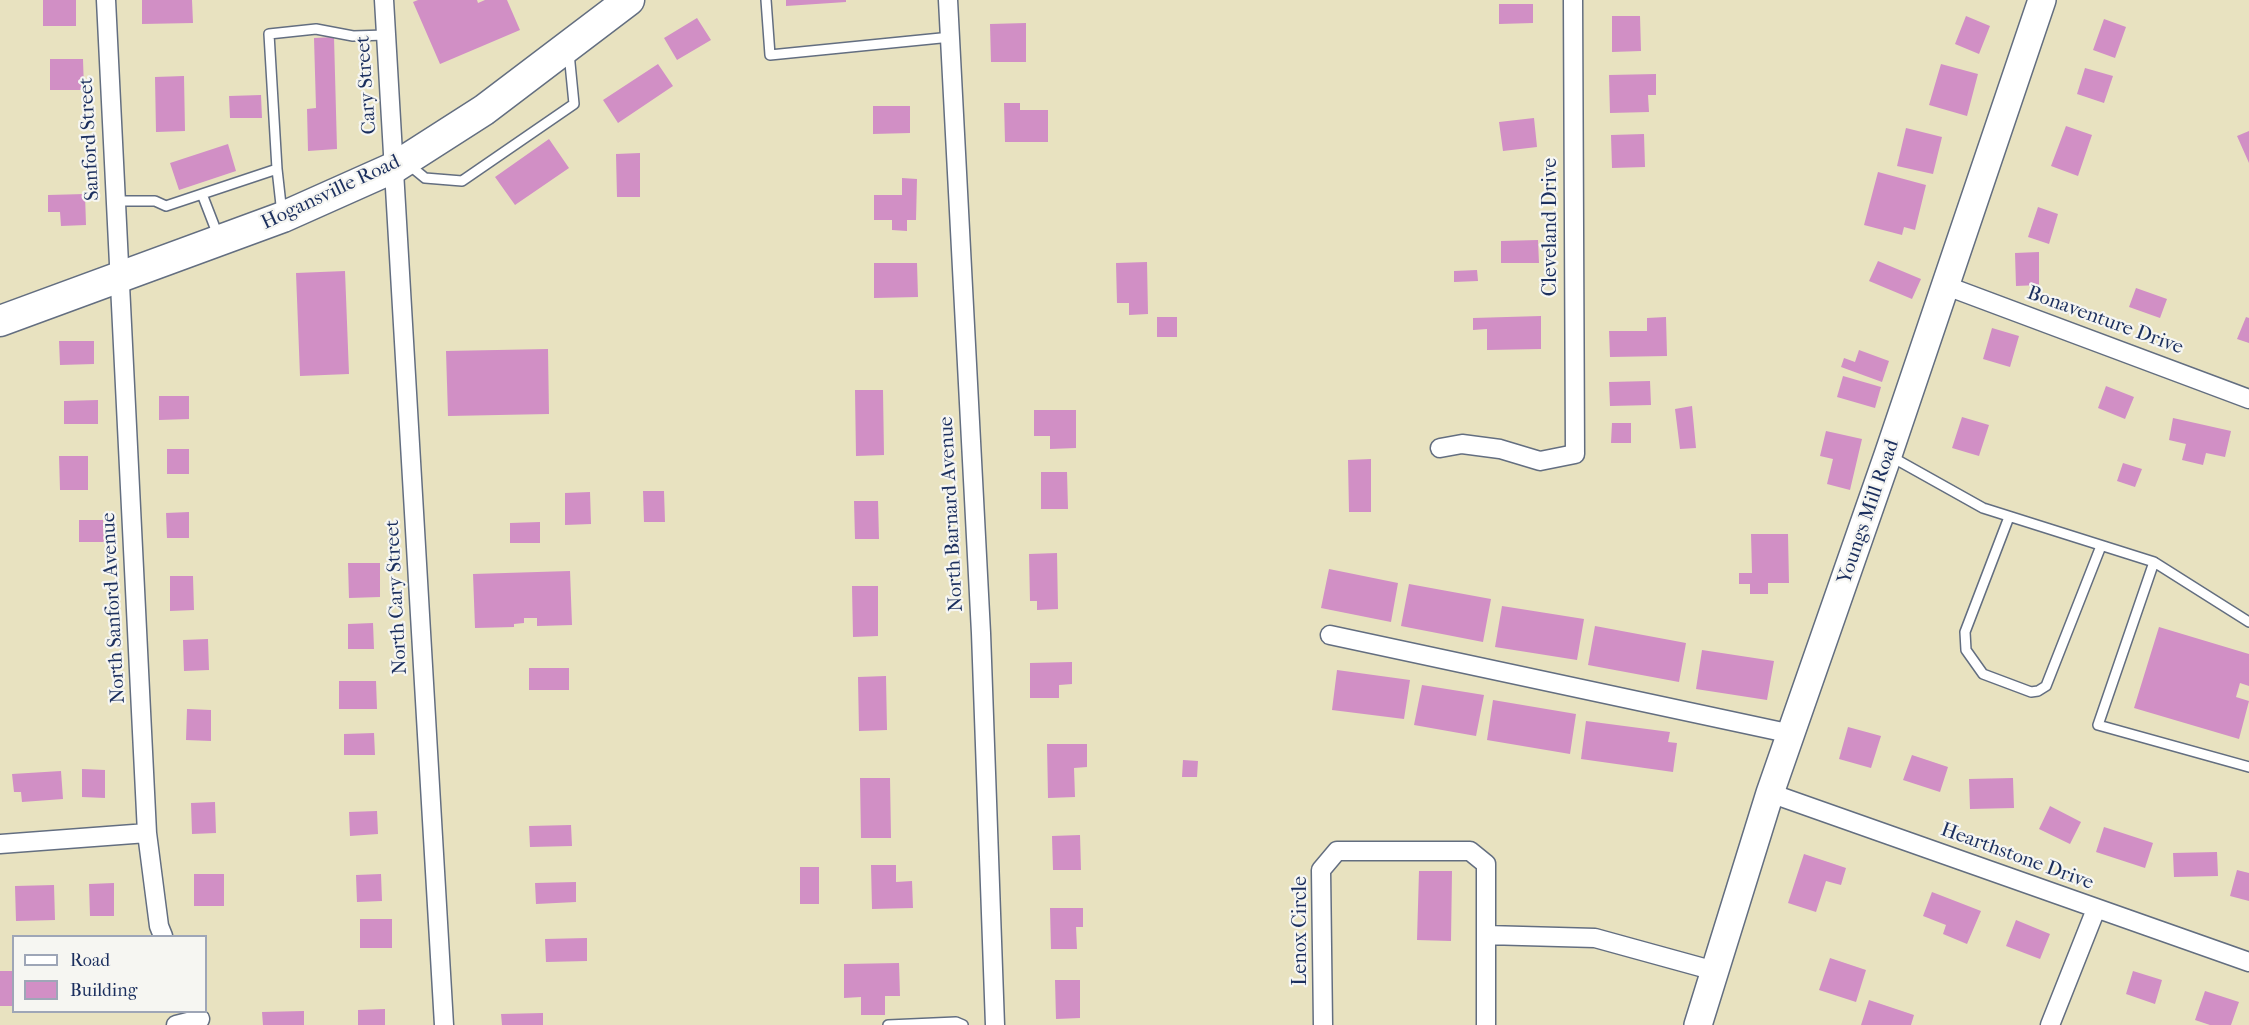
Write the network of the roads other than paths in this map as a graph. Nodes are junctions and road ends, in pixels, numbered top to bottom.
1 (106, 0) edge
2 (384, 0) edge
3 (629, 0) edge
4 (766, 0) edge
5 (948, 0) edge
6 (1573, 0) edge
7 (2042, 0) edge
8 (386, 35) junction
9 (951, 37) junction
10 (568, 47) junction
11 (399, 164) junction
12 (277, 169) junction
13 (202, 194) junction
14 (116, 201) junction
15 (283, 217) junction
16 (220, 240) junction
17 (121, 276) junction
18 (1944, 285) junction
19 (0, 321) edge
20 (2249, 399) edge
21 (1440, 448) dead end
22 (1888, 455) junction
23 (2009, 517) junction
24 (2101, 546) junction
25 (2154, 562) junction
26 (2249, 622) edge
27 (1330, 635) dead end
28 (1792, 734) junction
29 (2249, 767) edge
30 (1770, 793) junction
31 (147, 833) junction
32 (0, 844) edge
33 (2096, 909) junction
34 (163, 935) edge
35 (1486, 935) junction
36 (2249, 962) edge
37 (1715, 971) junction
38 (200, 1018) edge
39 (176, 1025) edge
40 (444, 1025) edge
41 (888, 1025) edge
42 (963, 1025) edge
43 (995, 1025) edge
44 (1323, 1025) edge
45 (1486, 1025) edge
46 (1698, 1025) edge
47 (2050, 1025) edge

1 - 14 street, Sanford Street
2 - 8 street, Cary Street
3 - 10 main road, Hogansville Road
4 - 9 lane
5 - 9 street, North Barnard Avenue
6 - 21 street, Cleveland Drive
7 - 18 street, Youngs Mill Road
8 - 11 street, Cary Street
8 - 12 lane
9 - 43 street, North Barnard Avenue
10 - 11 main road, Hogansville Road
10 - 11 lane
11 - 15 main road, Hogansville Road
11 - 40 street, North Cary Street
12 - 13 lane
12 - 15 lane
13 - 14 lane
13 - 16 lane
14 - 17 street, Sanford Street
15 - 16 main road, Hogansville Road
16 - 17 main road, Hogansville Road
17 - 19 main road, Hogansville Road
17 - 31 street, North Sanford Avenue
18 - 20 street, Bonaventure Drive
18 - 22 street, Youngs Mill Road
22 - 23 lane
22 - 28 street, Youngs Mill Road
23 - 24 lane
23 - 24 lane
24 - 25 lane
25 - 26 lane
25 - 29 lane
27 - 28 street
28 - 30 street, Youngs Mill Road
30 - 33 street, Hearthstone Drive
30 - 37 street, Youngs Mill Road
31 - 32 street
31 - 34 street, North Sanford Avenue
33 - 36 street, Hearthstone Drive
33 - 47 street
35 - 37 street
35 - 44 street, Lenox Circle
35 - 45 street, Lenox Circle
37 - 46 street, Youngs Mill Road
38 - 39 street
41 - 42 lane

